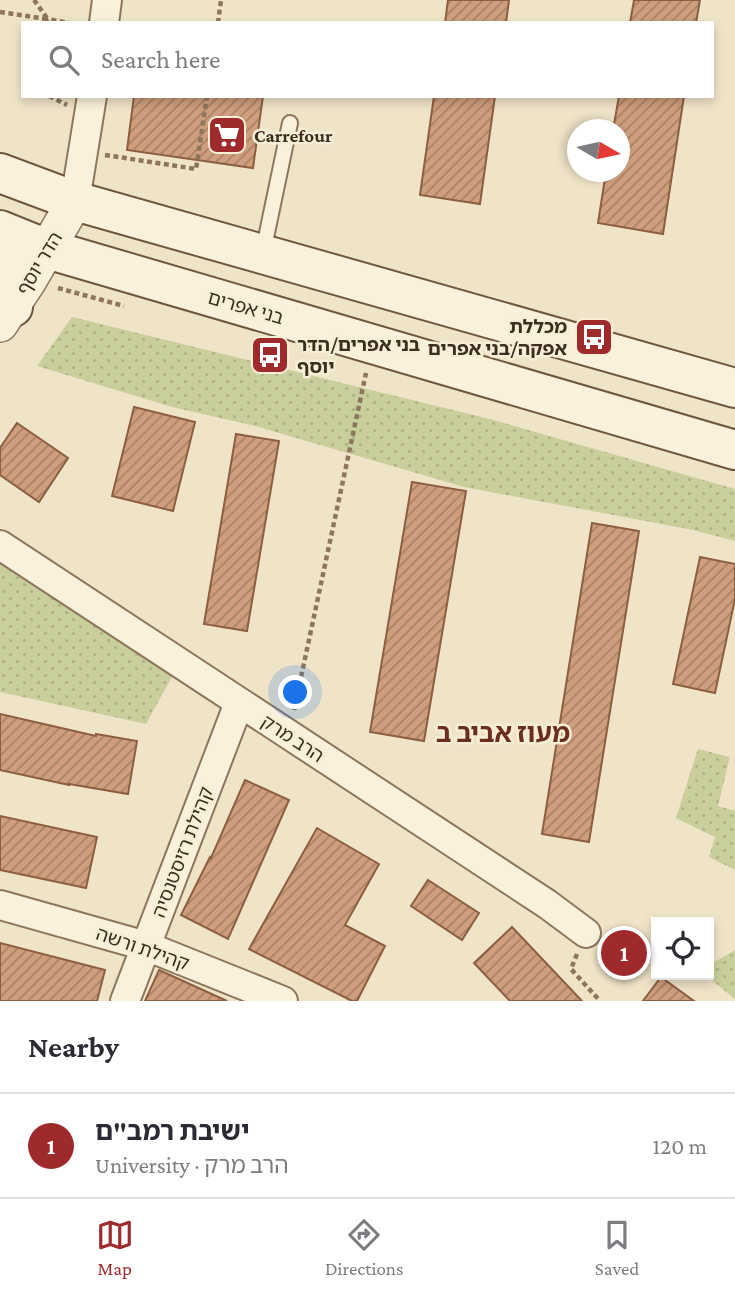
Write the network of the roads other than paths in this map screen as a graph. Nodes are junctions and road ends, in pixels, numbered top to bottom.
1 (107, 0) edge
2 (104, 21) edge
3 (92, 98) edge
4 (290, 123) dead end
5 (0, 173) edge
6 (75, 201) junction
7 (0, 230) edge
8 (0, 247) edge
9 (47, 249) junction
10 (263, 255) junction
11 (6, 315) edge
12 (735, 388) edge
13 (735, 450) edge
14 (0, 545) edge
15 (239, 703) junction
16 (0, 905) edge
17 (586, 933) road end
18 (146, 946) junction
19 (125, 1001) edge
20 (283, 1001) edge

1 - 2 street
3 - 6 street
4 - 10 lane
5 - 6 main road
6 - 9 street, הדר יוסף
6 - 10 main road
7 - 9 main road, בני אפרים
8 - 11 main road
9 - 11 street, הדר יוסף
9 - 13 main road, בני אפרים
10 - 12 main road
14 - 15 street, הרב מרק
15 - 17 street, הרב מרק
15 - 18 street, קהילת רזיסטנסיה
16 - 18 street, קהילת ורשה
18 - 19 street, קהילת רזיסטנסיה
18 - 20 street, קהילת ורשה

